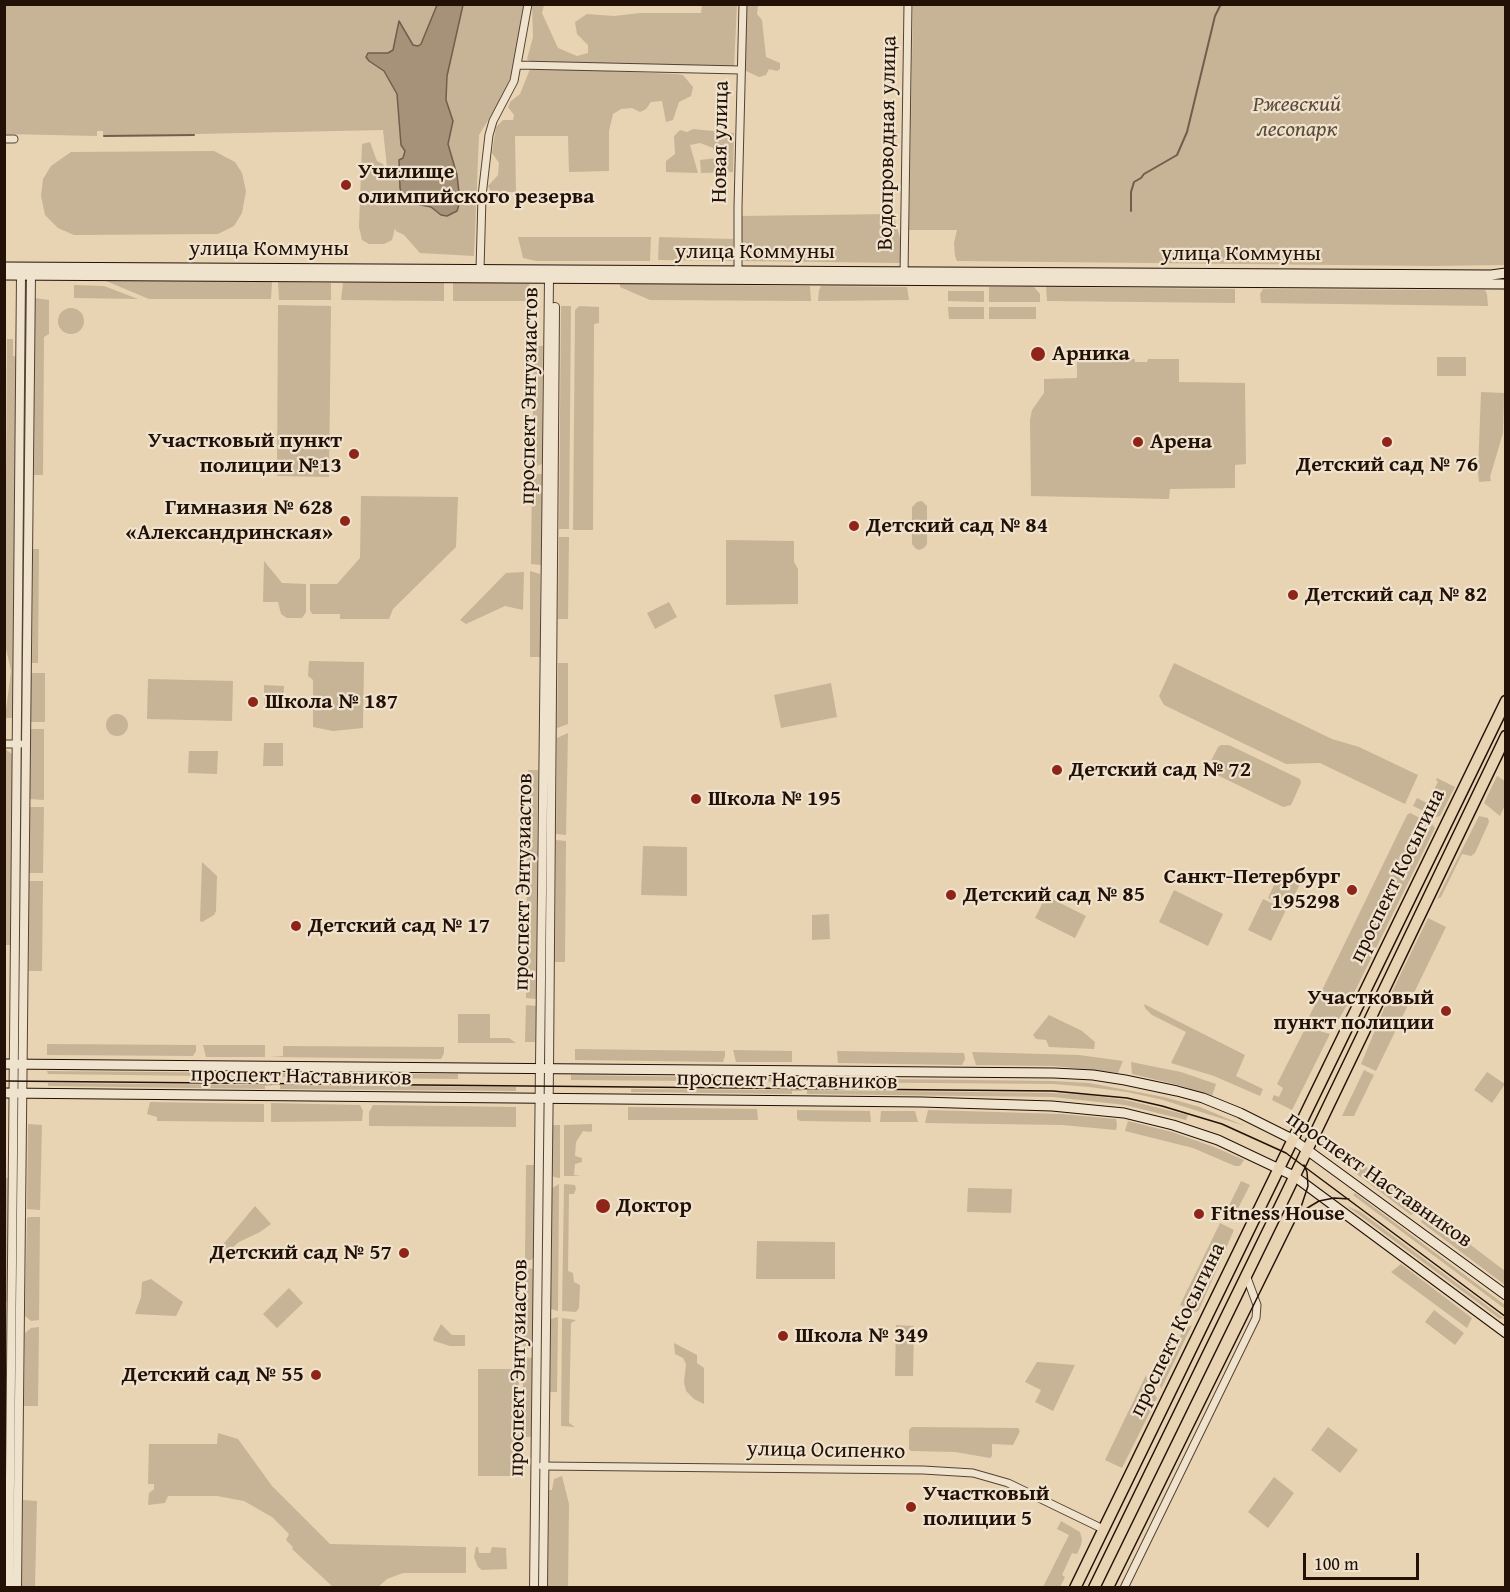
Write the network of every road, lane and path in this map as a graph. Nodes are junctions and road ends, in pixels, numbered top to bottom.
1 (528, 4) edge
2 (743, 4) edge
3 (908, 4) edge
4 (518, 64) junction
5 (741, 70) junction
6 (4, 139) edge
7 (14, 139) dead end
8 (4, 267) edge
9 (480, 270) junction
10 (26, 273) junction
11 (1506, 273) edge
12 (4, 275) edge
13 (552, 276) junction
14 (738, 276) junction
15 (904, 277) junction
16 (1506, 284) edge
17 (1506, 701) edge
18 (1506, 735) edge
19 (4, 744) edge
20 (21, 744) junction
21 (14, 1064) edge
22 (545, 1068) junction
23 (14, 1093) edge
24 (544, 1099) junction
25 (1292, 1139) junction
26 (1307, 1148) junction
27 (1278, 1168) junction
28 (1294, 1176) junction
29 (1246, 1275) junction
30 (1506, 1295) edge
31 (1506, 1333) edge
32 (540, 1466) junction
33 (1103, 1528) junction
34 (9, 1587) edge
35 (17, 1587) edge
36 (534, 1587) edge
37 (543, 1587) edge
38 (1075, 1587) edge
39 (1094, 1587) edge
40 (1125, 1587) edge

1 - 4 street
2 - 5 street, Новая улица
3 - 15 street, Водопроводная улица
4 - 5 street
4 - 9 street
5 - 14 street, Новая улица
6 - 7 street
8 - 10 main road, улица Коммуны
9 - 10 main road, улица Коммуны
9 - 13 main road, улица Коммуны
10 - 12 main road, улица Коммуны
10 - 13 main road, улица Коммуны
10 - 20 street
11 - 15 main road, улица Коммуны
13 - 14 main road, улица Коммуны
13 - 22 street, проспект Энтузиастов
14 - 15 main road, улица Коммуны
15 - 16 main road, улица Коммуны
17 - 25 main road, проспект Косыгина
18 - 26 main road, проспект Косыгина
19 - 20 street
20 - 21 street
21 - 22 main road, проспект Наставников
21 - 23 street
22 - 24 street, проспект Энтузиастов
22 - 25 main road, проспект Наставников
23 - 24 main road, проспект Наставников
23 - 34 street
23 - 35 street
24 - 27 main road, проспект Наставников
24 - 32 street, проспект Энтузиастов
25 - 26 main road, проспект Наставников
25 - 27 main road, проспект Косыгина
26 - 28 main road, проспект Косыгина
26 - 30 main road, проспект Наставников
27 - 28 main road, проспект Наставников
27 - 33 main road, проспект Косыгина
28 - 29 main road, проспект Косыгина
28 - 31 main road, проспект Наставников
29 - 39 main road, проспект Косыгина
29 - 40 street
32 - 33 street, улица Осипенко
32 - 36 street, проспект Энтузиастов
32 - 37 street, проспект Энтузиастов
33 - 38 main road, проспект Косыгина

